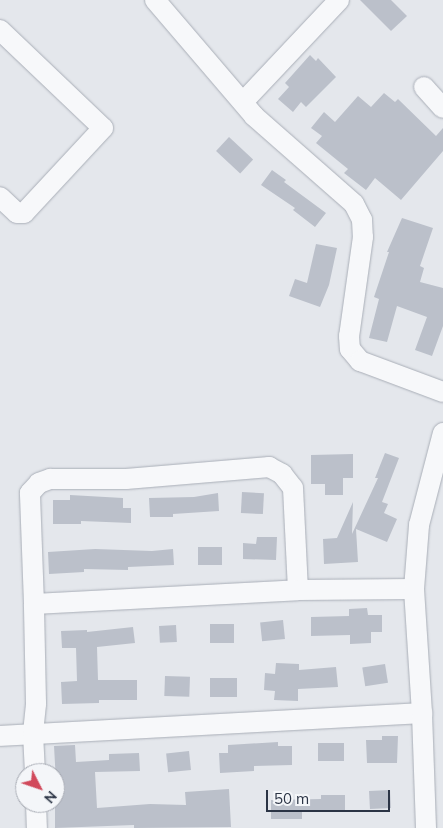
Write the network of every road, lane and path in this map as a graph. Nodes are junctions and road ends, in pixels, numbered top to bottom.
1 (155, 0) edge
2 (339, 0) edge
3 (0, 30) edge
4 (424, 87) dead end
5 (243, 102) junction
6 (443, 108) edge
7 (0, 197) edge
8 (443, 392) edge
9 (443, 433) edge
10 (414, 589) junction
11 (298, 590) junction
12 (34, 604) junction
13 (422, 713) junction
14 (33, 734) junction
15 (0, 736) edge
16 (34, 763) edge
17 (36, 813) edge
18 (37, 828) edge
19 (426, 828) edge

1 - 5 street
2 - 5 street
3 - 7 street
4 - 6 street
5 - 8 street
9 - 10 street
10 - 11 street
10 - 13 street
11 - 12 street
11 - 12 street
12 - 14 street
13 - 14 street
13 - 19 street
14 - 15 street
14 - 16 street
17 - 18 street

